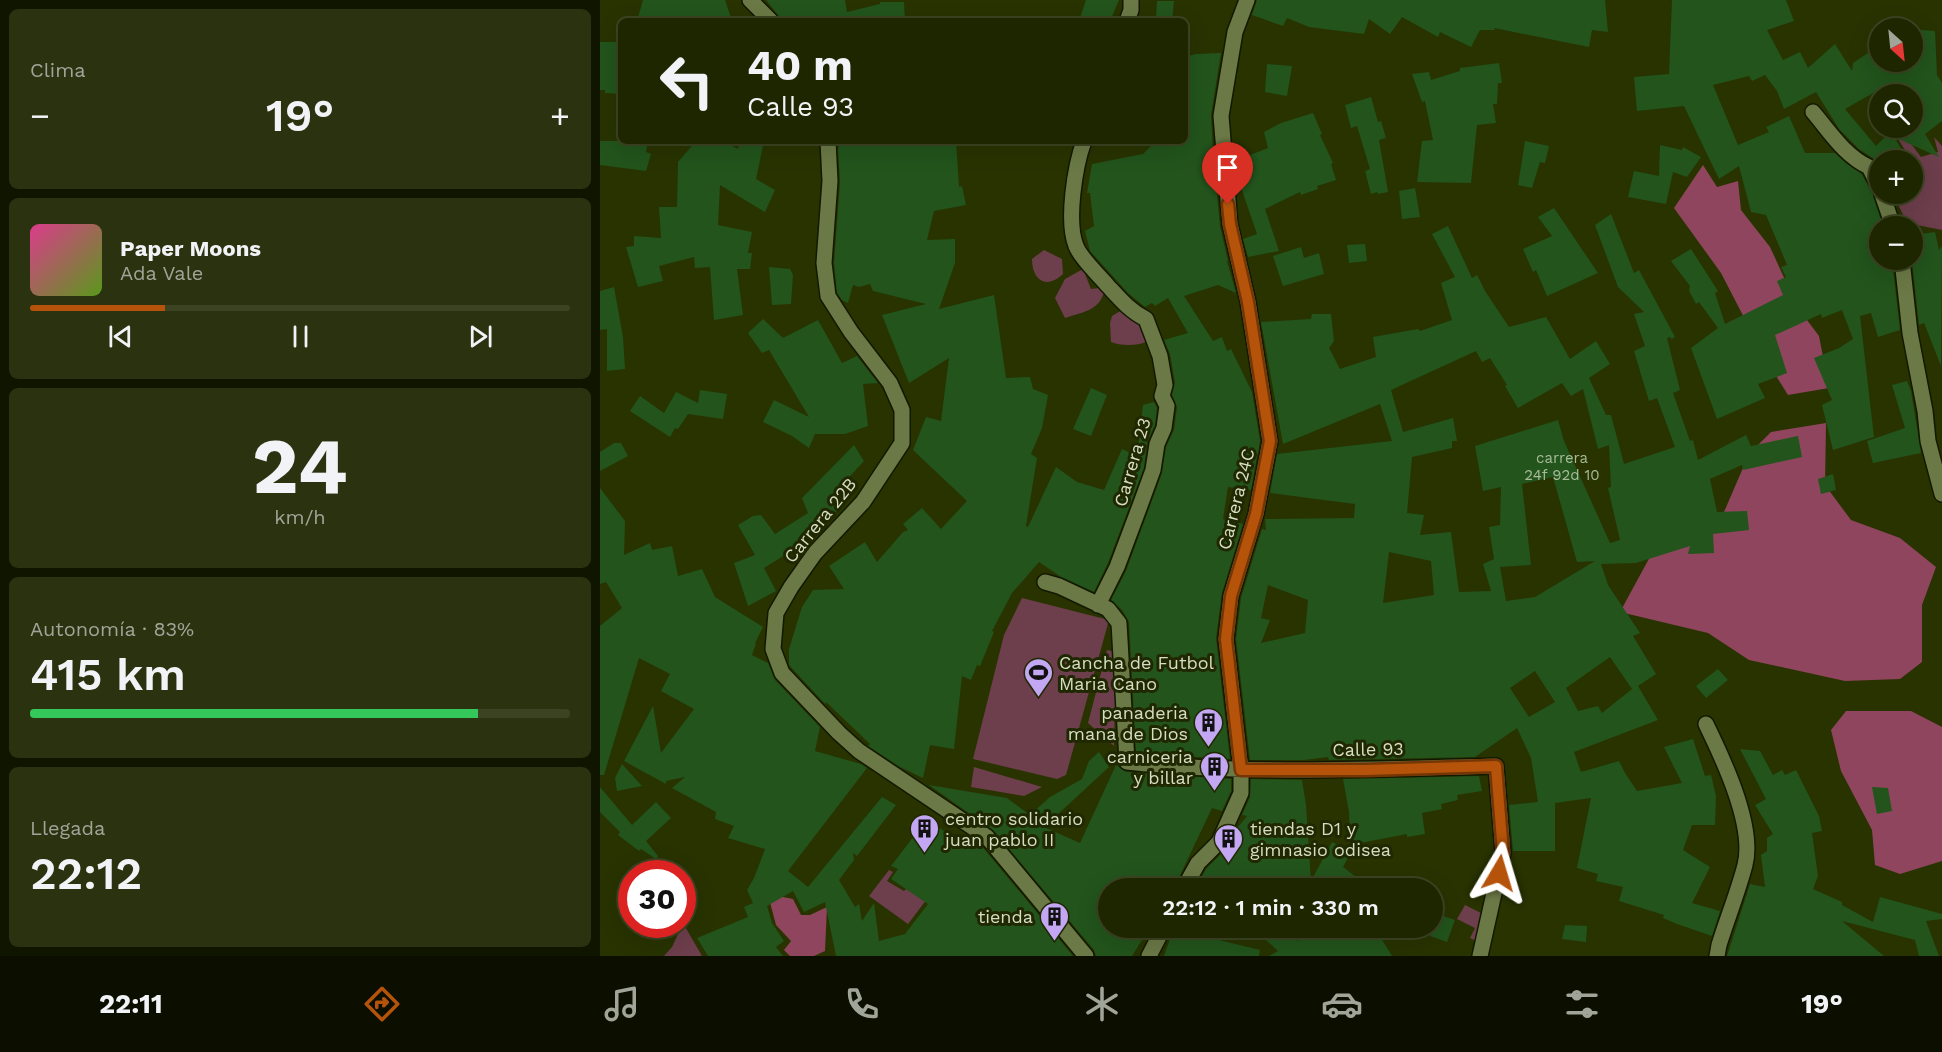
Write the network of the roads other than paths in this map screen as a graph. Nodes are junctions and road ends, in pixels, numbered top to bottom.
1 (750, 0) edge
2 (1131, 0) edge
3 (1247, 0) edge
4 (768, 18) edge
5 (1128, 18) edge
6 (1813, 112) dead end
7 (828, 144) edge
8 (1083, 144) edge
9 (1869, 167) edge
10 (1903, 270) edge
11 (1942, 494) edge
12 (1045, 582) dead end
13 (1098, 605) junction
14 (1706, 724) dead end
15 (1241, 770) junction
16 (1190, 878) edge
17 (1158, 938) edge
18 (1086, 956) edge
19 (1149, 956) edge
20 (1480, 956) edge
21 (1717, 956) edge

1 - 4 street
2 - 5 street
3 - 15 street, Carrera 24C
6 - 9 street
7 - 18 street, Carrera 22B
8 - 13 street, Carrera 23
10 - 11 street
12 - 13 street
13 - 15 street
14 - 21 street
15 - 16 street, Carrera 24C
15 - 20 street, Calle 93
17 - 19 street

